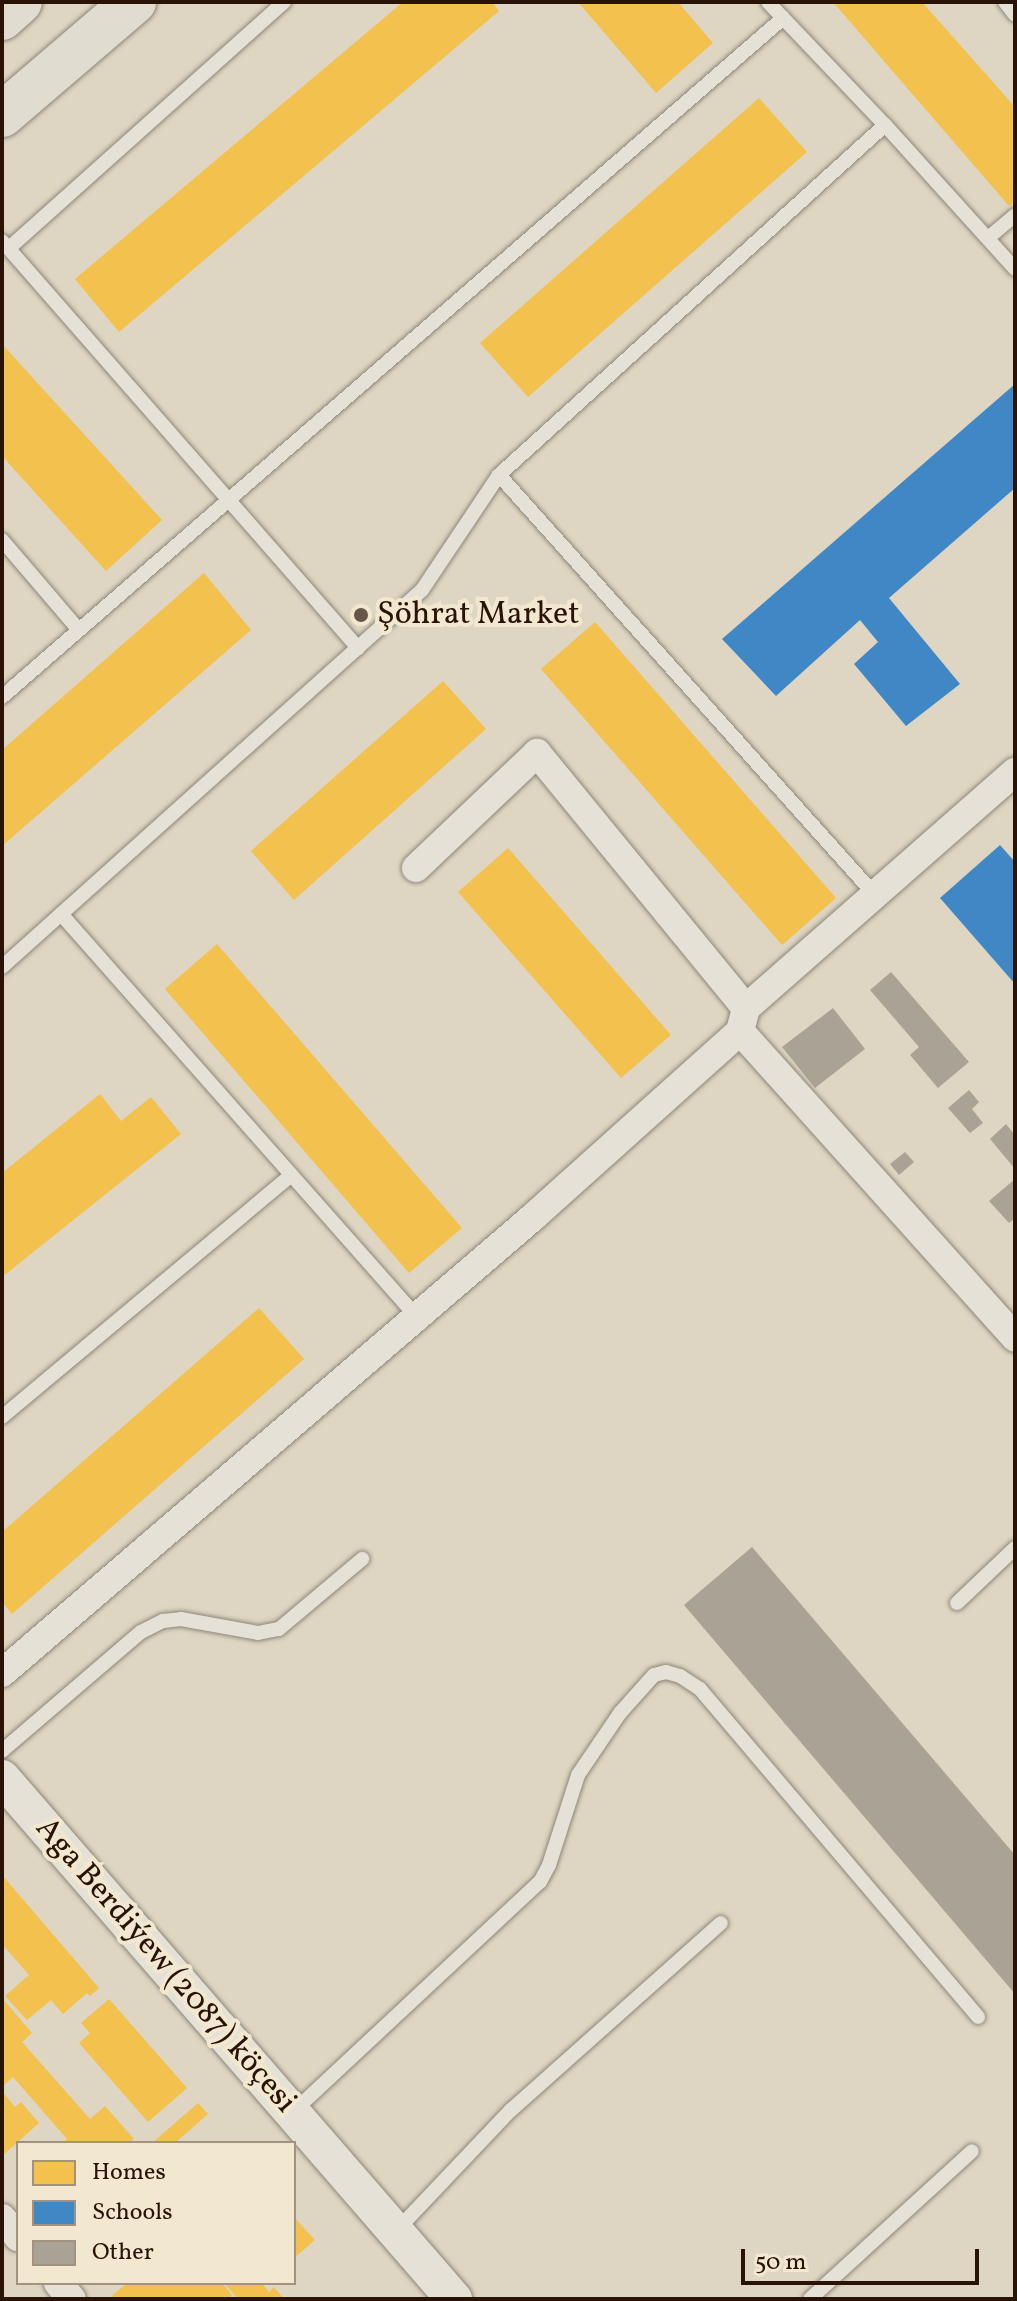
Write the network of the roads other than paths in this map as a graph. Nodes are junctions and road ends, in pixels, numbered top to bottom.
1 (20, 2) edge
2 (134, 2) edge
3 (284, 2) edge
4 (768, 2) edge
5 (1005, 2) edge
6 (1015, 15) edge
7 (2, 18) edge
8 (783, 18) junction
9 (2, 115) edge
10 (885, 125) junction
11 (1015, 215) edge
12 (988, 238) junction
13 (5, 244) edge
14 (1015, 269) edge
15 (499, 475) junction
16 (229, 500) junction
17 (2, 540) edge
18 (79, 630) junction
19 (358, 648) junction
20 (2, 697) edge
21 (1015, 772) edge
22 (416, 868) dead end
23 (875, 895) junction
24 (61, 914) junction
25 (2, 967) edge
26 (743, 1020) junction
27 (291, 1175) junction
28 (416, 1316) junction
29 (1015, 1338) edge
30 (2, 1417) edge
31 (1015, 1548) edge
32 (362, 1559) dead end
33 (957, 1603) dead end
34 (2, 1673) edge
35 (2, 1751) edge
36 (2, 1778) edge
37 (721, 1923) dead end
38 (978, 2017) dead end
39 (292, 2112) junction
40 (972, 2151) dead end
41 (2, 2218) edge
42 (396, 2231) junction
43 (16, 2235) edge
44 (454, 2299) edge
45 (810, 2299) edge

1 - 7 main road
2 - 9 main road
3 - 13 lane
4 - 8 lane
5 - 6 lane
8 - 10 lane
8 - 16 lane
10 - 12 lane
10 - 15 lane
11 - 12 lane
12 - 14 lane
13 - 16 lane
15 - 19 lane
15 - 23 lane
16 - 18 lane
16 - 19 lane
17 - 18 lane
18 - 20 lane
19 - 24 lane
21 - 23 street
22 - 26 street
23 - 26 street
24 - 25 lane
24 - 27 lane
26 - 28 street
26 - 29 street
27 - 28 lane
27 - 30 lane
28 - 34 street
31 - 33 lane
32 - 35 lane
36 - 39 street, Aga Berdiýew (2087) köçesi
37 - 42 lane
38 - 39 lane
39 - 42 street, Aga Berdiýew (2087) köçesi
40 - 45 lane
41 - 43 street
42 - 44 street, Aga Berdiýew (2087) köçesi

